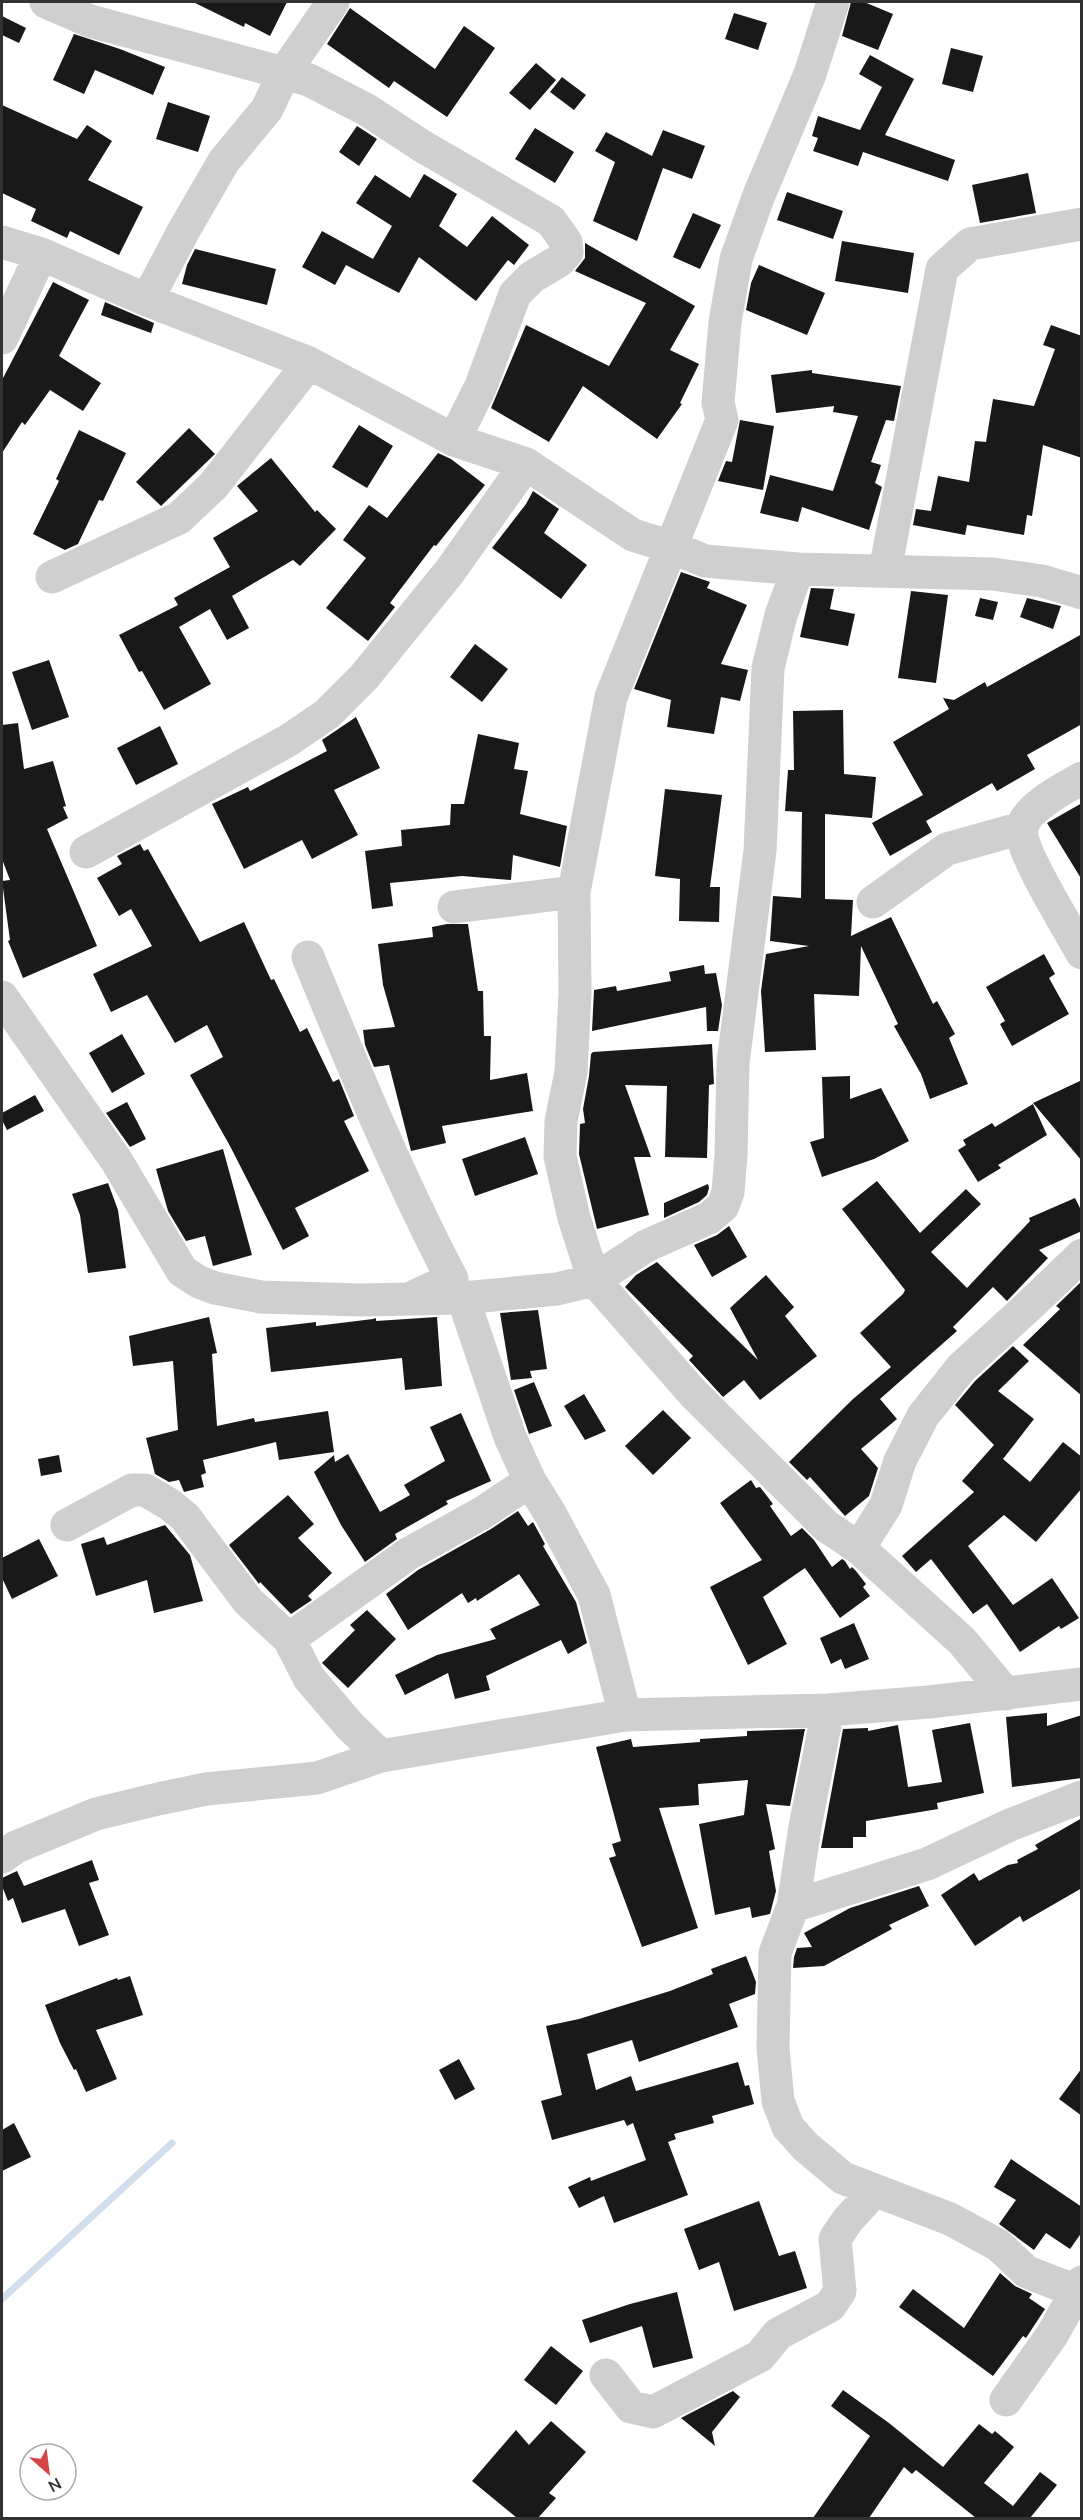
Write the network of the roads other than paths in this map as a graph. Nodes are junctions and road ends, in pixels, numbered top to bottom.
1 (46, 2) edge
2 (333, 2) edge
3 (833, 2) edge
4 (284, 73) junction
5 (1082, 224) edge
6 (2, 242) edge
7 (41, 254) junction
8 (147, 300) junction
9 (2, 338) edge
10 (309, 363) junction
11 (454, 440) junction
12 (526, 464) junction
13 (671, 547) junction
14 (798, 569) junction
15 (885, 571) junction
16 (52, 577) dead end
17 (1082, 593) edge
18 (1082, 778) edge
19 (1022, 828) junction
20 (86, 852) dead end
21 (574, 892) junction
22 (873, 902) dead end
23 (454, 907) dead end
24 (1082, 953) edge
25 (308, 957) dead end
26 (2, 997) edge
27 (1082, 1255) edge
28 (594, 1280) junction
29 (463, 1298) junction
30 (411, 1299) junction
31 (530, 1481) junction
32 (67, 1525) dead end
33 (860, 1548) junction
34 (289, 1639) junction
35 (1082, 1684) edge
36 (1006, 1694) junction
37 (828, 1710) junction
38 (625, 1715) junction
39 (381, 1756) junction
40 (1082, 1797) edge
41 (2, 1857) edge
42 (793, 1906) junction
43 (874, 2191) junction
44 (1079, 2287) edge
45 (606, 2375) dead end
46 (1006, 2400) dead end

1 - 4 street
2 - 4 street
3 - 13 street
4 - 8 street
4 - 11 street
5 - 15 street
6 - 7 street
7 - 8 street
7 - 9 street
8 - 10 street
10 - 11 street
10 - 16 street
11 - 12 street
12 - 13 street
12 - 20 street
13 - 14 street
13 - 21 street
14 - 15 street
14 - 28 street
15 - 17 street
18 - 19 street
19 - 22 street
19 - 24 street
21 - 23 street
21 - 28 street
25 - 30 street
26 - 30 street
27 - 33 street
28 - 29 street
28 - 33 street
29 - 30 street
29 - 31 street
31 - 34 street
31 - 38 street
32 - 34 street
33 - 36 street
34 - 39 street
35 - 36 street
36 - 37 street
37 - 38 street
37 - 42 street
38 - 39 street
39 - 41 street
40 - 42 street
42 - 43 street
43 - 44 street
43 - 45 street
44 - 46 street

